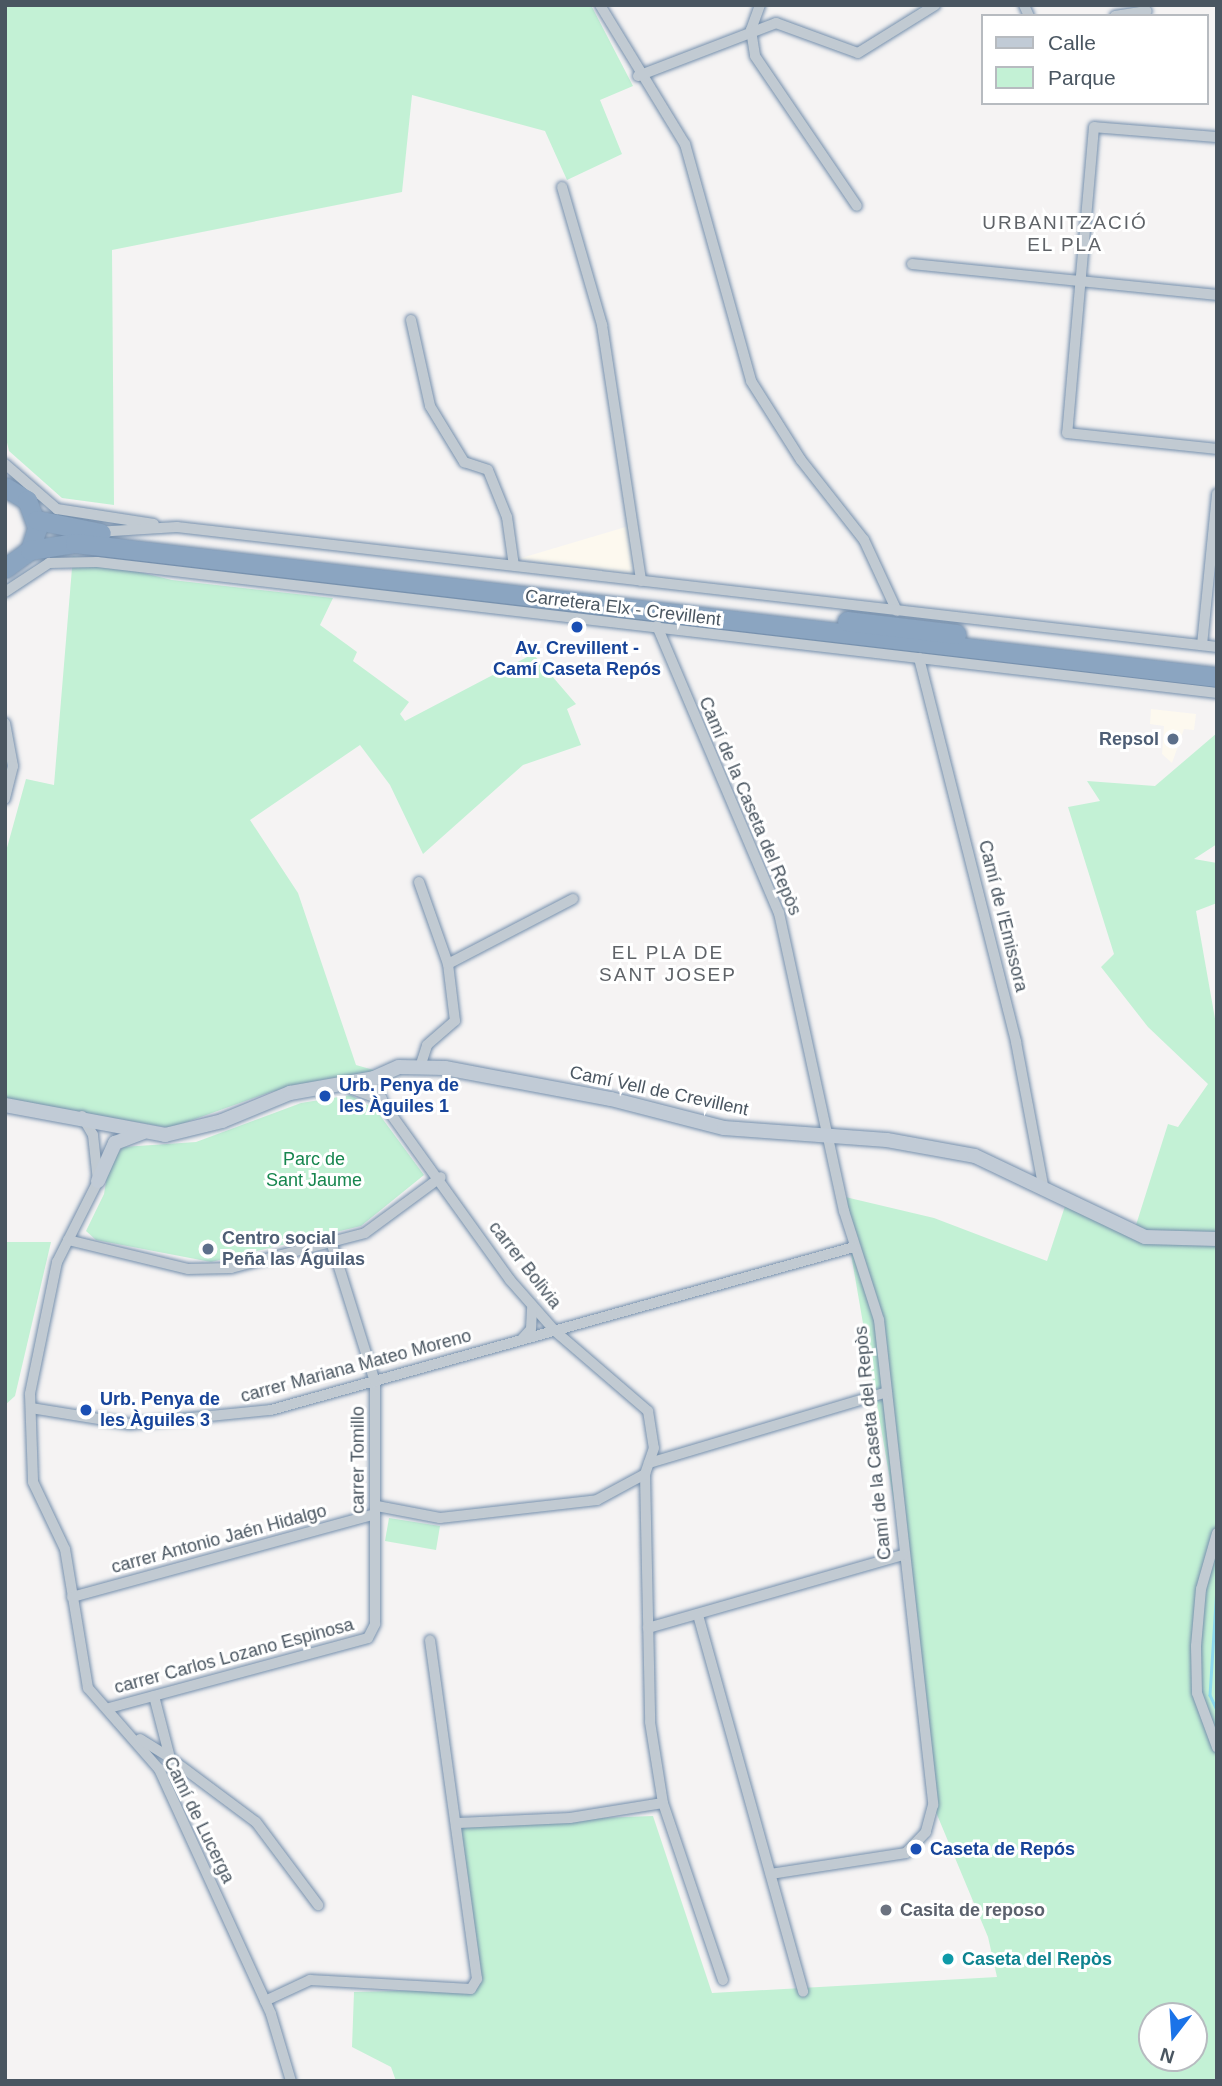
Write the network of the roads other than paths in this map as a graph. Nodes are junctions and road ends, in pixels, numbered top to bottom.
1 (600, 5) edge
2 (760, 5) edge
3 (935, 5) edge
4 (1147, 11) dead end
5 (1128, 14) edge
6 (751, 30) junction
7 (638, 76) junction
8 (1217, 137) edge
9 (562, 187) dead end
10 (857, 206) dead end
11 (912, 264) dead end
12 (1082, 280) junction
13 (1217, 295) edge
14 (411, 320) dead end
15 (1217, 449) edge
16 (5, 464) edge
17 (8, 485) edge
18 (1217, 494) edge
19 (37, 520) junction
20 (177, 527) junction
21 (95, 532) junction
22 (30, 550) junction
23 (157, 552) junction
24 (514, 566) junction
25 (5, 568) edge
26 (243, 578) junction
27 (641, 581) junction
28 (5, 592) edge
29 (897, 611) junction
30 (657, 626) junction
31 (1202, 645) junction
32 (1217, 647) edge
33 (919, 657) junction
34 (1217, 664) edge
35 (1217, 677) edge
36 (1217, 693) edge
37 (5, 723) edge
38 (5, 799) edge
39 (419, 882) dead end
40 (573, 899) dead end
41 (448, 964) junction
42 (420, 1067) junction
43 (366, 1080) junction
44 (344, 1086) junction
45 (380, 1099) junction
46 (5, 1105) edge
47 (82, 1116) junction
48 (110, 1123) junction
49 (143, 1132) junction
50 (829, 1137) junction
51 (94, 1143) junction
52 (115, 1143) junction
53 (441, 1177) junction
54 (98, 1181) junction
55 (1042, 1185) junction
56 (1217, 1239) edge
57 (68, 1240) junction
58 (332, 1245) junction
59 (854, 1247) junction
60 (531, 1305) junction
61 (555, 1331) junction
62 (522, 1339) junction
63 (375, 1382) junction
64 (887, 1392) junction
65 (31, 1408) junction
66 (647, 1468) junction
67 (376, 1510) junction
68 (1217, 1533) edge
69 (903, 1555) junction
70 (72, 1597) junction
71 (698, 1615) junction
72 (648, 1628) junction
73 (368, 1638) joint
74 (430, 1640) dead end
75 (154, 1696) junction
76 (109, 1708) junction
77 (124, 1726) junction
78 (1217, 1747) edge
79 (170, 1758) junction
80 (663, 1803) junction
81 (458, 1823) junction
82 (771, 1874) junction
83 (318, 1905) dead end
84 (723, 1980) dead end
85 (803, 1992) dead end
86 (265, 2001) junction
87 (291, 2081) edge

1 - 7 street
2 - 6 street
3 - 6 street
4 - 5 street
6 - 7 street
6 - 10 street
7 - 29 street
8 - 12 street
9 - 27 street
11 - 12 street
12 - 13 street
12 - 15 street
14 - 24 street
16 - 20 street
17 - 19 highway
18 - 31 street
19 - 21 highway, Carretera Elx - Crevillent
19 - 22 highway
20 - 21 street
20 - 24 street
21 - 34 highway, Carretera Elx - Crevillent
22 - 23 highway, Carretera Elx - Crevillent
22 - 25 highway
23 - 26 street
23 - 35 highway, Carretera Elx - Crevillent
24 - 27 street
26 - 28 street
26 - 30 street
27 - 29 street
29 - 31 street
30 - 33 street
30 - 50 street, Camí de la Caseta del Repòs
31 - 32 street
33 - 36 street
33 - 55 street, Camí de l'Emissora
37 - 38 street
39 - 41 street
40 - 41 street
41 - 42 street
42 - 43 street, Camí Vell de Crevillent
42 - 50 street, Camí Vell de Crevillent
43 - 44 street, Camí Vell de Crevillent
43 - 45 street
44 - 45 street
44 - 49 street, Camí Vell de Crevillent
45 - 53 street, carrer Bolivia
46 - 47 street, Camí Vell de Crevillent
47 - 48 street, Camí Vell de Crevillent
47 - 51 street
48 - 49 street, Camí Vell de Crevillent
48 - 51 street
48 - 52 street
49 - 52 street
50 - 55 street, Camí Vell de Crevillent
50 - 59 street, Camí de la Caseta del Repòs
51 - 54 street
52 - 54 street
53 - 58 street
53 - 60 street, carrer Bolivia
54 - 57 street, Camí de Lucerga
55 - 56 street, Camí Vell de Crevillent
57 - 58 street
57 - 65 street, Camí de Lucerga
58 - 63 street, carrer Tomillo
59 - 61 street, carrer Mariana Mateo Moreno
59 - 64 street, Camí de la Caseta del Repòs
60 - 61 street, carrer Bolivia
60 - 62 street
61 - 62 street, carrer Mariana Mateo Moreno
61 - 66 street, carrer Bolivia
62 - 63 street, carrer Mariana Mateo Moreno
63 - 65 street, carrer Mariana Mateo Moreno
63 - 67 street, carrer Tomillo
64 - 66 street
64 - 69 street, Camí de la Caseta del Repòs
65 - 70 street, Camí de Lucerga
66 - 67 street
66 - 72 street, carrer Bolivia
67 - 70 street, carrer Antonio Jaén Hidalgo
67 - 73 street, carrer Tomillo
68 - 78 street
69 - 71 street
69 - 82 street, Camí de la Caseta del Repòs
70 - 76 street, Camí de Lucerga
71 - 72 street
71 - 82 street
72 - 80 street, carrer Bolivia
73 - 75 street, carrer Carlos Lozano Espinosa
74 - 81 street
75 - 76 street, carrer Carlos Lozano Espinosa
75 - 79 street
76 - 77 street, Camí de Lucerga
77 - 79 street
77 - 86 street, Camí de Lucerga
79 - 83 street
80 - 81 street
80 - 84 street, carrer Bolivia
81 - 86 street
82 - 85 street
86 - 87 street, Camí de Lucerga

